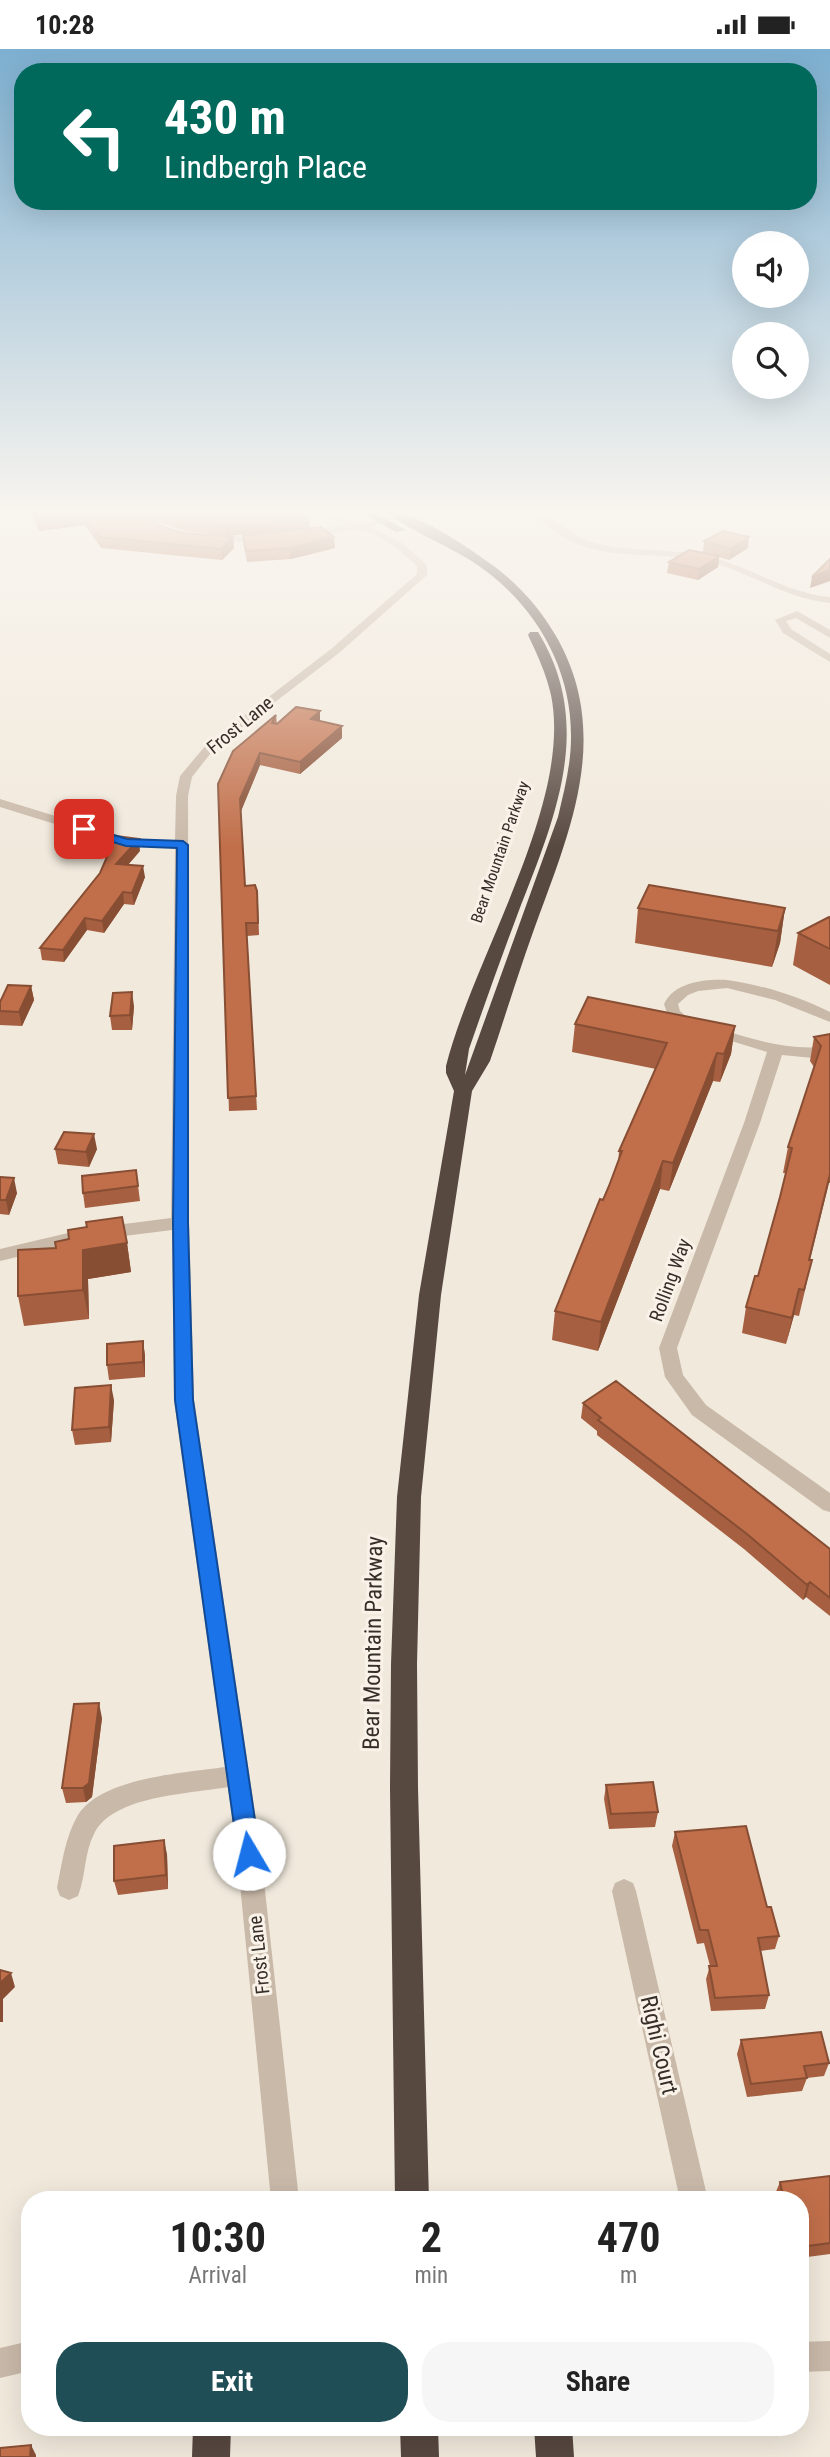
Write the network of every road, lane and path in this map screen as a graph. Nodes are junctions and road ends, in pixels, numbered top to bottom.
1 (367, 623) edge
2 (527, 623) edge
3 (541, 623) edge
4 (782, 623) edge
5 (812, 623) edge
6 (830, 635) edge
7 (830, 659) edge
8 (0, 803) edge
9 (183, 845) junction
10 (830, 1018) edge
11 (776, 1049) junction
12 (830, 1051) edge
13 (463, 1091) junction
14 (180, 1223) junction
15 (0, 1255) edge
16 (830, 1504) edge
17 (237, 1775) junction
18 (69, 1888) dead end
19 (624, 1891) dead end
20 (284, 2191) edge
21 (412, 2191) edge
22 (692, 2191) edge
23 (830, 2356) edge
24 (809, 2357) edge
25 (21, 2358) edge
26 (0, 2363) edge
27 (212, 2436) edge
28 (419, 2436) edge
29 (554, 2436) edge
30 (211, 2457) edge
31 (420, 2457) edge
32 (555, 2457) edge

1 - 9 street, Frost Lane
2 - 13 highway, Bear Mountain Parkway
3 - 13 highway, Bear Mountain Parkway
4 - 7 street
5 - 6 street
8 - 9 street
9 - 14 street, Frost Lane
10 - 11 street
11 - 12 street
11 - 16 street, Rolling Way
13 - 21 highway, Bear Mountain Parkway
14 - 15 street
14 - 17 street, Frost Lane
17 - 18 street
17 - 20 street, Frost Lane
19 - 22 street, Righi Court
23 - 24 street
25 - 26 street
27 - 30 highway
28 - 31 highway
29 - 32 highway

